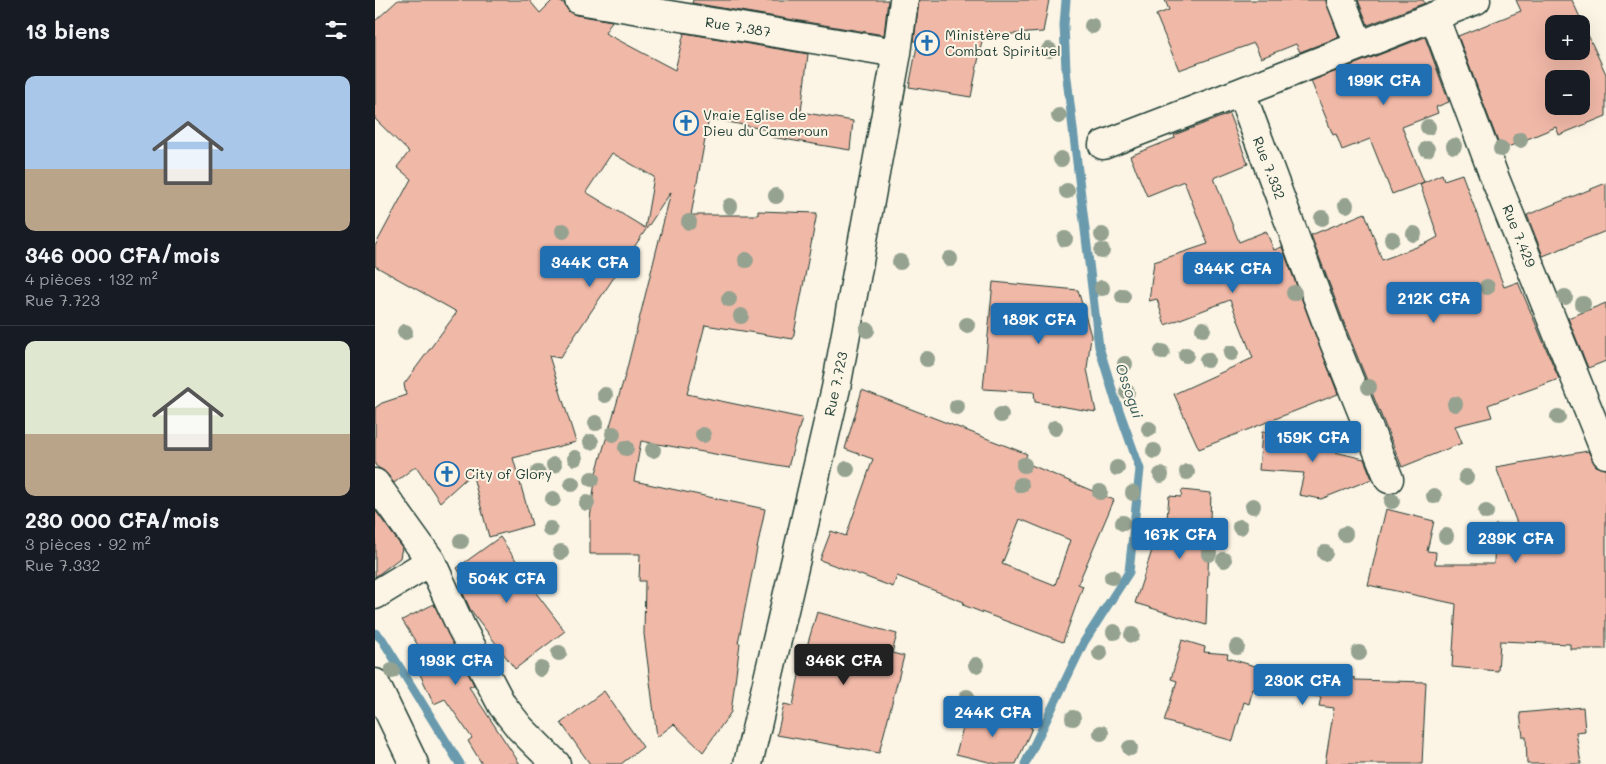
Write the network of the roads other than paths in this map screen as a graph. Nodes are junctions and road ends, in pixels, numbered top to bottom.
1 (579, 0) edge
2 (904, 0) edge
3 (1341, 0) edge
4 (1475, 0) edge
5 (1434, 16) junction
6 (1359, 45) junction
7 (897, 54) junction
8 (1241, 92) junction
9 (1103, 145) dead end
10 (1606, 454) edge
11 (1389, 479) dead end
12 (375, 483) edge
13 (431, 561) junction
14 (375, 595) edge
15 (375, 683) edge
16 (414, 764) edge
17 (556, 764) edge
18 (748, 764) edge

1 - 7 street, Rue 7.387
2 - 7 street, Rue 7.723
3 - 6 street
4 - 5 street
5 - 6 street
5 - 10 street, Rue 7.429
6 - 8 street
7 - 18 street, Rue 7.723
8 - 9 street
8 - 11 street, Rue 7.332
12 - 13 street
13 - 14 street
13 - 17 street
15 - 16 street

